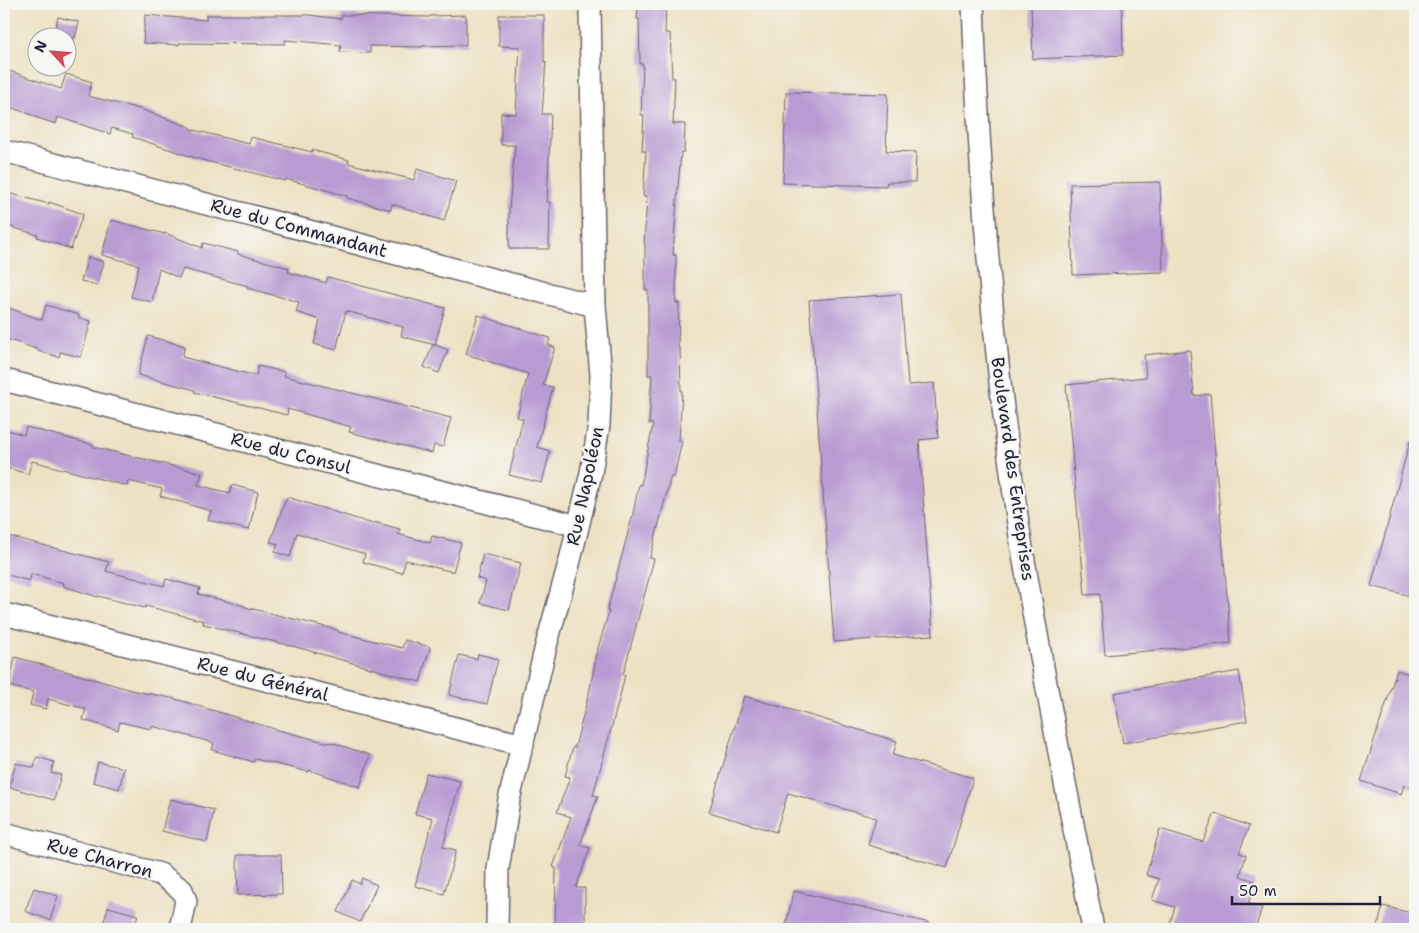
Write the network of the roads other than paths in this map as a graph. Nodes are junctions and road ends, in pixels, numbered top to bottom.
1 (590, 4) edge
2 (973, 4) edge
3 (4, 151) edge
4 (595, 306) junction
5 (4, 380) edge
6 (578, 526) junction
7 (4, 614) edge
8 (523, 745) junction
9 (4, 833) edge
10 (180, 929) edge
11 (497, 929) edge
12 (1093, 929) edge

1 - 4 street, Rue Napoléon
2 - 12 street, Boulevard des Entreprises
3 - 4 street, Rue du Commandant
4 - 6 street, Rue Napoléon
5 - 6 street, Rue du Consul
6 - 8 street, Rue Napoléon
7 - 8 street, Rue du Général
8 - 11 street, Rue Napoléon
9 - 10 street, Rue Charron

